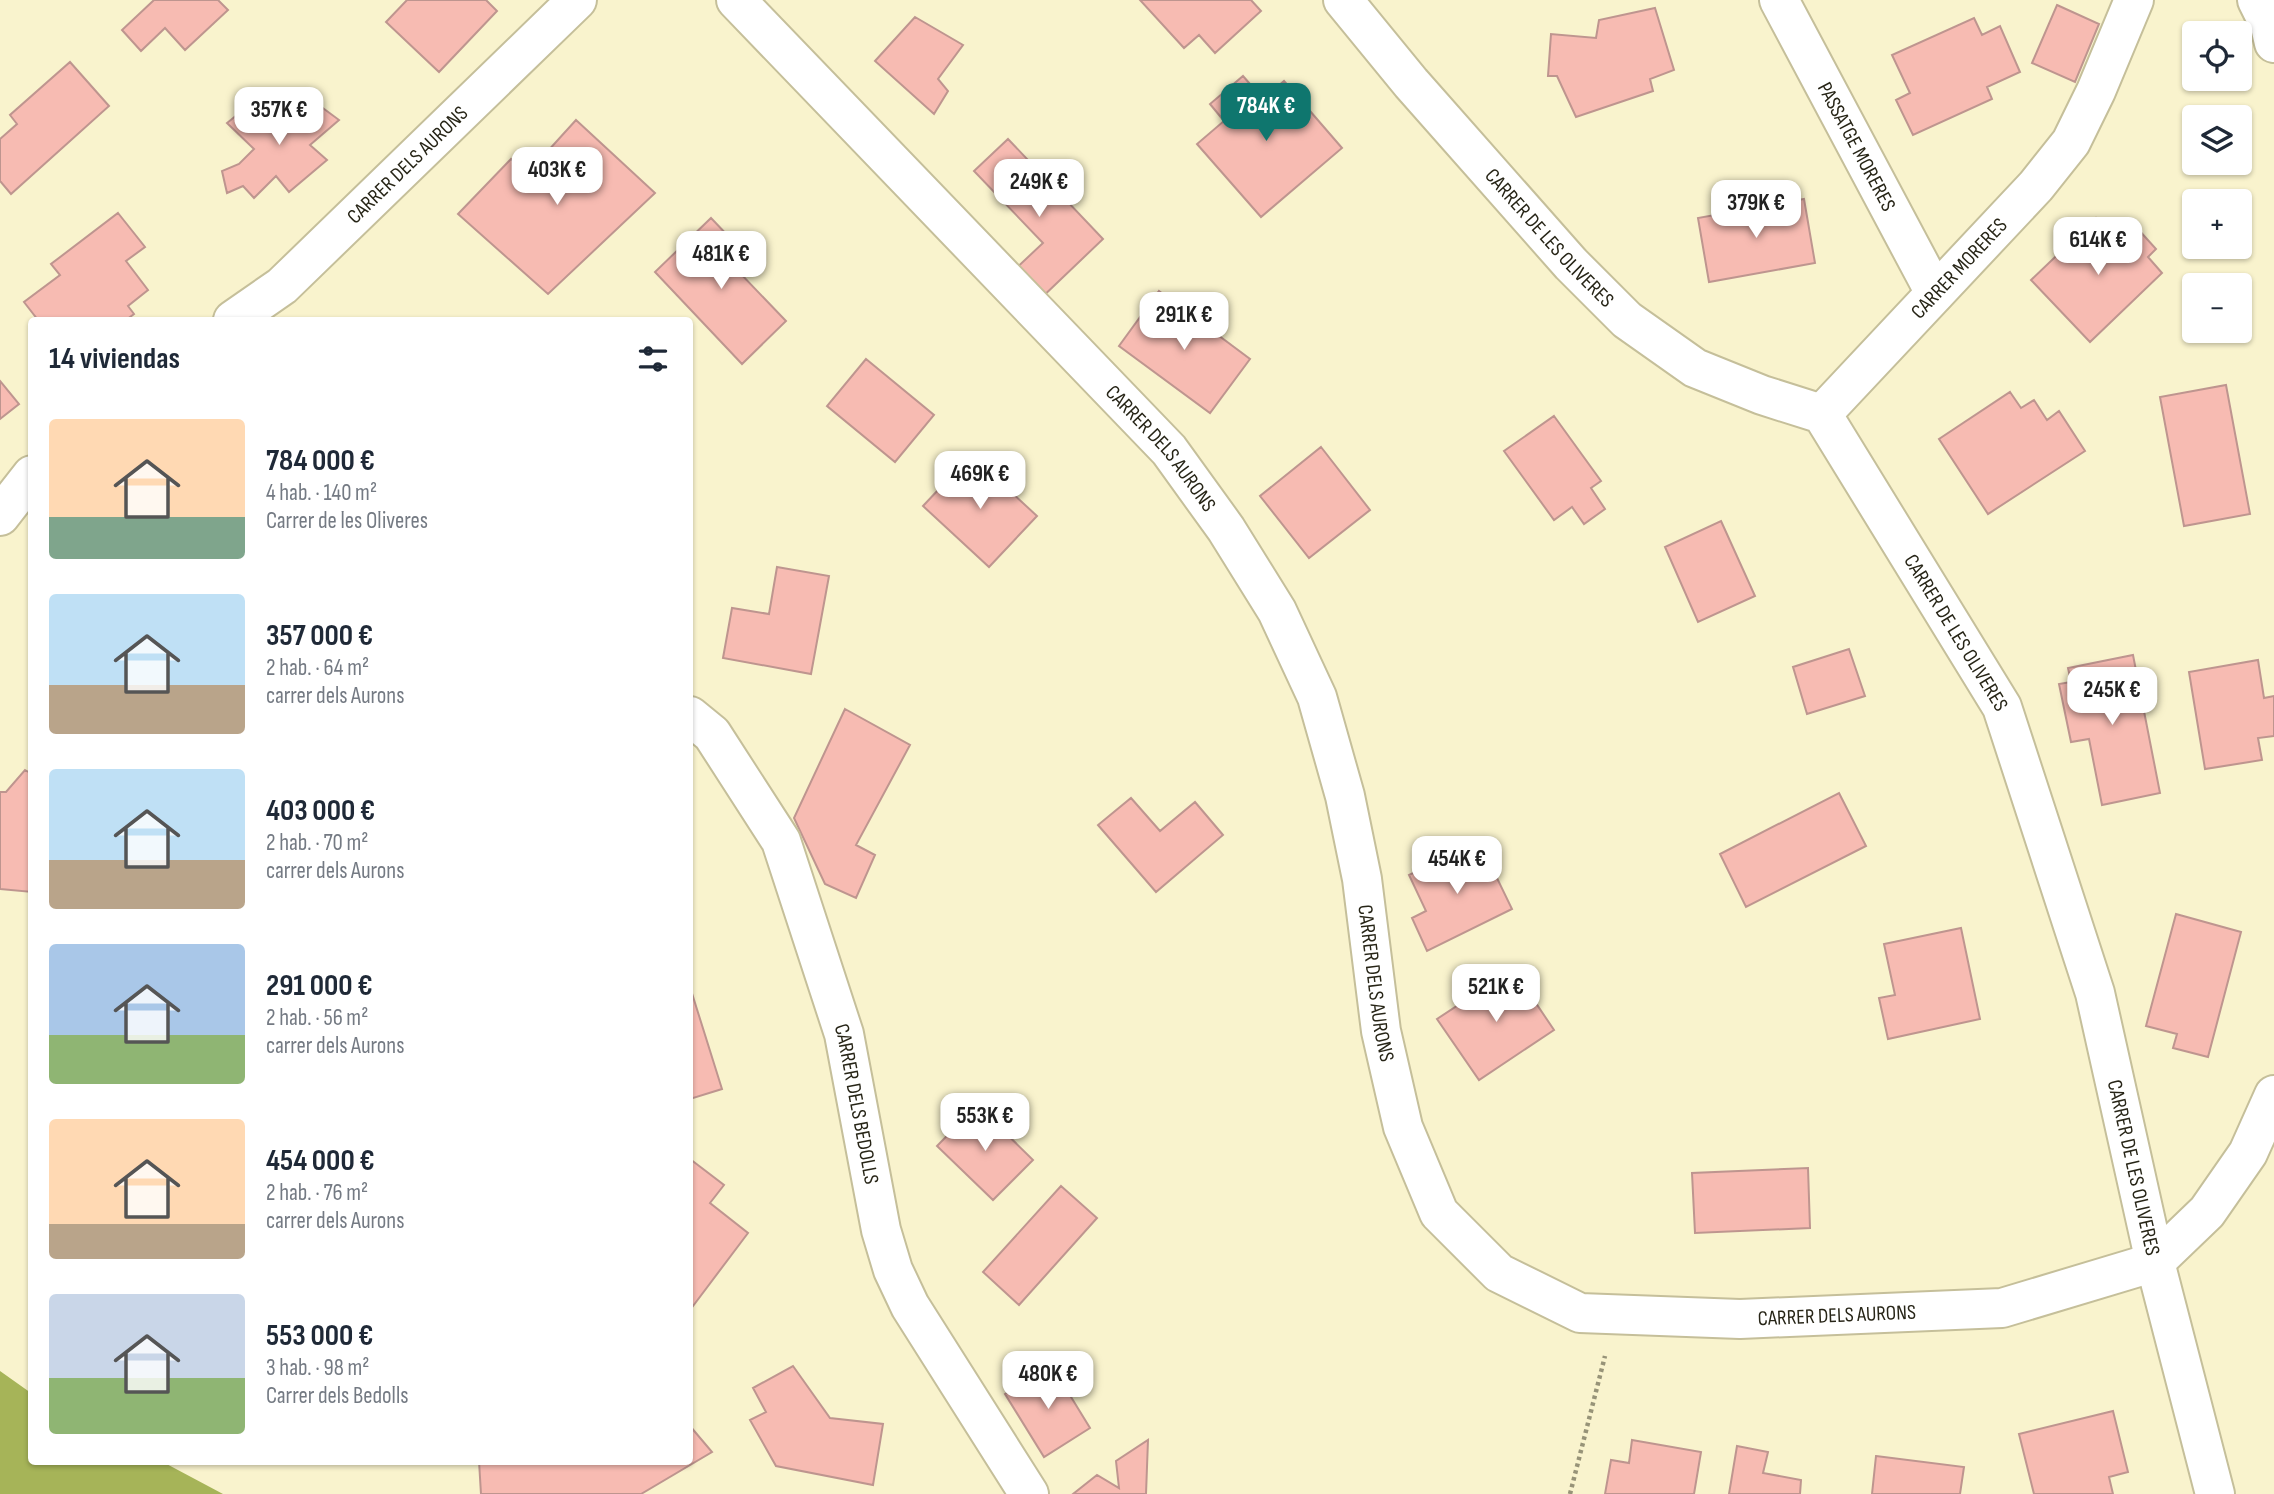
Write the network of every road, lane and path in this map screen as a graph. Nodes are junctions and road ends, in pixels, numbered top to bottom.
1 (578, 0) edge
2 (736, 0) edge
3 (1343, 0) edge
4 (1779, 0) edge
5 (2134, 0) edge
6 (2257, 0) edge
7 (2274, 43) edge
8 (1936, 293) junction
9 (237, 317) edge
10 (1822, 414) junction
11 (28, 480) edge
12 (0, 516) edge
13 (693, 718) edge
14 (2274, 1095) edge
15 (2155, 1262) junction
16 (1616, 1315) junction
17 (1029, 1494) edge
18 (1570, 1494) edge
19 (2215, 1494) edge

1 - 9 street, CARRER DELS AURONS
2 - 16 street, CARRER DELS AURONS
3 - 10 street, CARRER DE LES OLIVERES
4 - 8 street, PASSATGE MORERES
5 - 8 street, CARRER MORERES
6 - 7 street
8 - 10 street, CARRER MORERES
10 - 15 street, CARRER DE LES OLIVERES
11 - 12 street
13 - 17 street, CARRER DELS BEDOLLS
14 - 15 street, CARRER DELS AURONS
15 - 16 street, CARRER DELS AURONS
15 - 19 street, CARRER DE LES OLIVERES
16 - 18 path

